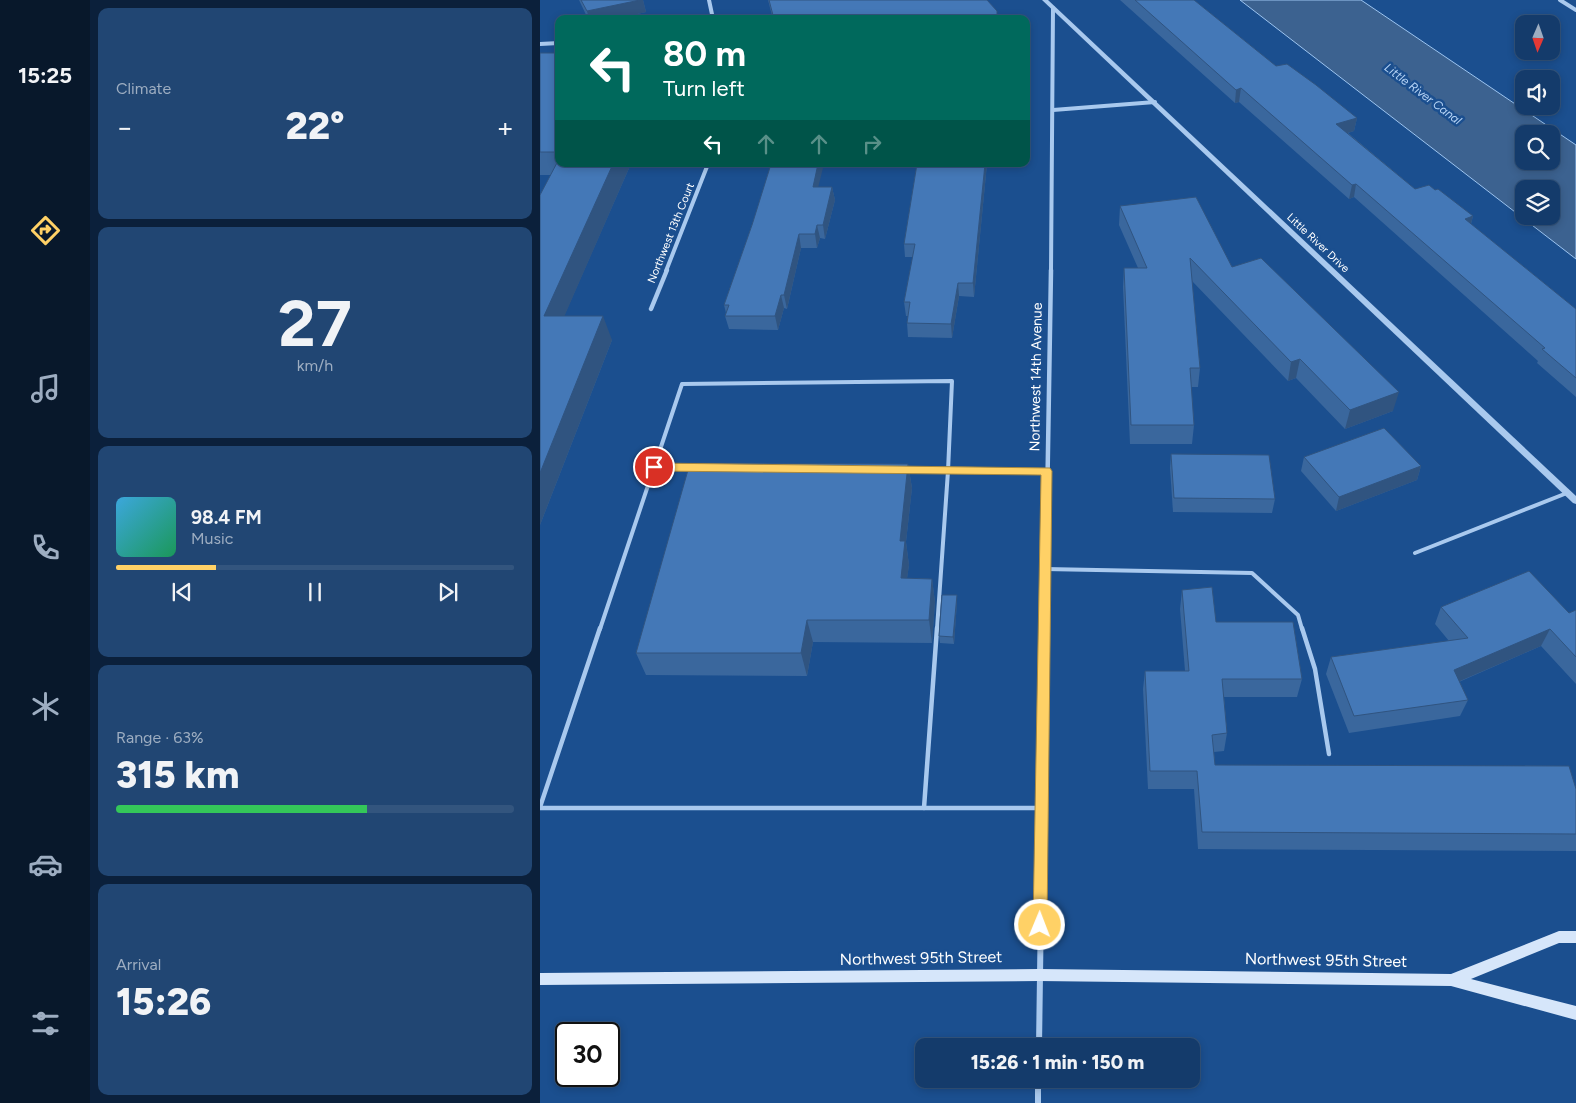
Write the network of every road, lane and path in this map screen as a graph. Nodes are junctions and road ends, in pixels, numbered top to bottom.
1 (709, 0) edge
2 (1045, 0) edge
3 (1560, 0) edge
4 (1053, 8) junction
5 (1576, 10) edge
6 (712, 15) edge
7 (540, 44) edge
8 (555, 44) edge
9 (1155, 102) junction
10 (1053, 110) junction
11 (707, 167) edge
12 (651, 309) dead end
13 (654, 467) junction
14 (703, 468) edge
15 (899, 471) edge
16 (948, 471) junction
17 (1046, 471) junction
18 (1567, 493) junction
19 (1576, 501) edge
20 (1415, 553) dead end
21 (1045, 569) junction
22 (1330, 754) dead end
23 (540, 808) edge
24 (924, 808) junction
25 (1042, 808) junction
26 (1576, 936) edge
27 (1039, 975) junction
28 (540, 979) edge
29 (1452, 980) junction
30 (1576, 1013) edge
31 (1038, 1038) edge
32 (1038, 1088) edge
33 (1038, 1103) edge

1 - 6 street
2 - 4 street, Little River Drive
3 - 5 street
4 - 9 street, Little River Drive
4 - 10 street, Northwest 14th Avenue
7 - 8 street
9 - 10 street
9 - 18 street, Little River Drive
10 - 17 street, Northwest 14th Avenue
11 - 12 street, Northwest 13th Court
13 - 14 lane
13 - 16 lane
13 - 23 lane
15 - 16 lane
16 - 17 lane
16 - 24 lane
17 - 21 street, Northwest 14th Avenue
18 - 19 street, Little River Drive
18 - 20 lane
21 - 22 lane
21 - 25 street, Northwest 14th Avenue
23 - 24 lane
24 - 25 lane
25 - 27 street, Northwest 14th Avenue
26 - 29 main road, Northwest 95th Street
27 - 28 main road, Northwest 95th Street
27 - 29 main road, Northwest 95th Street
27 - 31 street, Northwest 14th Avenue
29 - 30 main road, Northwest 95th Street
32 - 33 street

